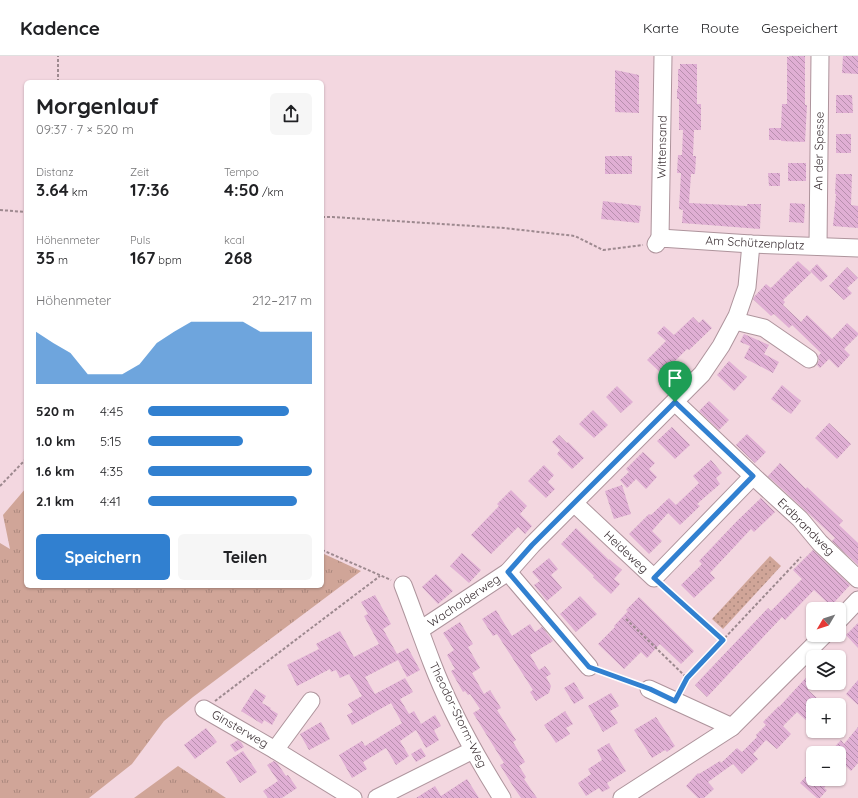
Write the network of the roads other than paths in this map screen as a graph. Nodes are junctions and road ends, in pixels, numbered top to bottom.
1 (663, 56) edge
2 (820, 56) edge
3 (658, 241) joint
4 (751, 244) junction
5 (818, 246) junction
6 (858, 248) edge
7 (735, 321) junction
8 (809, 359) dead end
9 (675, 402) junction
10 (753, 476) junction
11 (574, 503) junction
12 (508, 572) junction
13 (858, 579) edge
14 (403, 585) road end
15 (858, 600) edge
16 (846, 613) edge
17 (420, 630) junction
18 (817, 642) edge
19 (589, 667) road end
20 (650, 689) road end
21 (311, 701) dead end
22 (204, 709) road end
23 (732, 727) junction
24 (275, 750) junction
25 (473, 750) junction
26 (353, 798) edge
27 (377, 798) edge
28 (502, 798) edge
29 (622, 798) edge

1 - 3 street, Wittensand
2 - 5 street, An der Spesse
3 - 4 street, Am Schützenplatz
4 - 5 street, Am Schützenplatz
4 - 7 street, Wacholderweg
5 - 6 street, Am Schützenplatz
7 - 8 street
7 - 9 street, Wacholderweg
9 - 10 street
9 - 11 street, Wacholderweg
10 - 11 street, Heideweg
10 - 13 street, Erdbrandweg
11 - 12 street, Wacholderweg
12 - 17 street, Wacholderweg
12 - 19 street, Wacholderweg
14 - 17 street, Theodor-Storm-Weg
15 - 16 street
17 - 25 street, Theodor-Storm-Weg
18 - 23 street
20 - 23 street
21 - 24 street, Ginsterweg
22 - 24 street, Ginsterweg
23 - 29 street
24 - 26 street, Ginsterweg
25 - 27 street
25 - 28 street, Theodor-Storm-Weg

